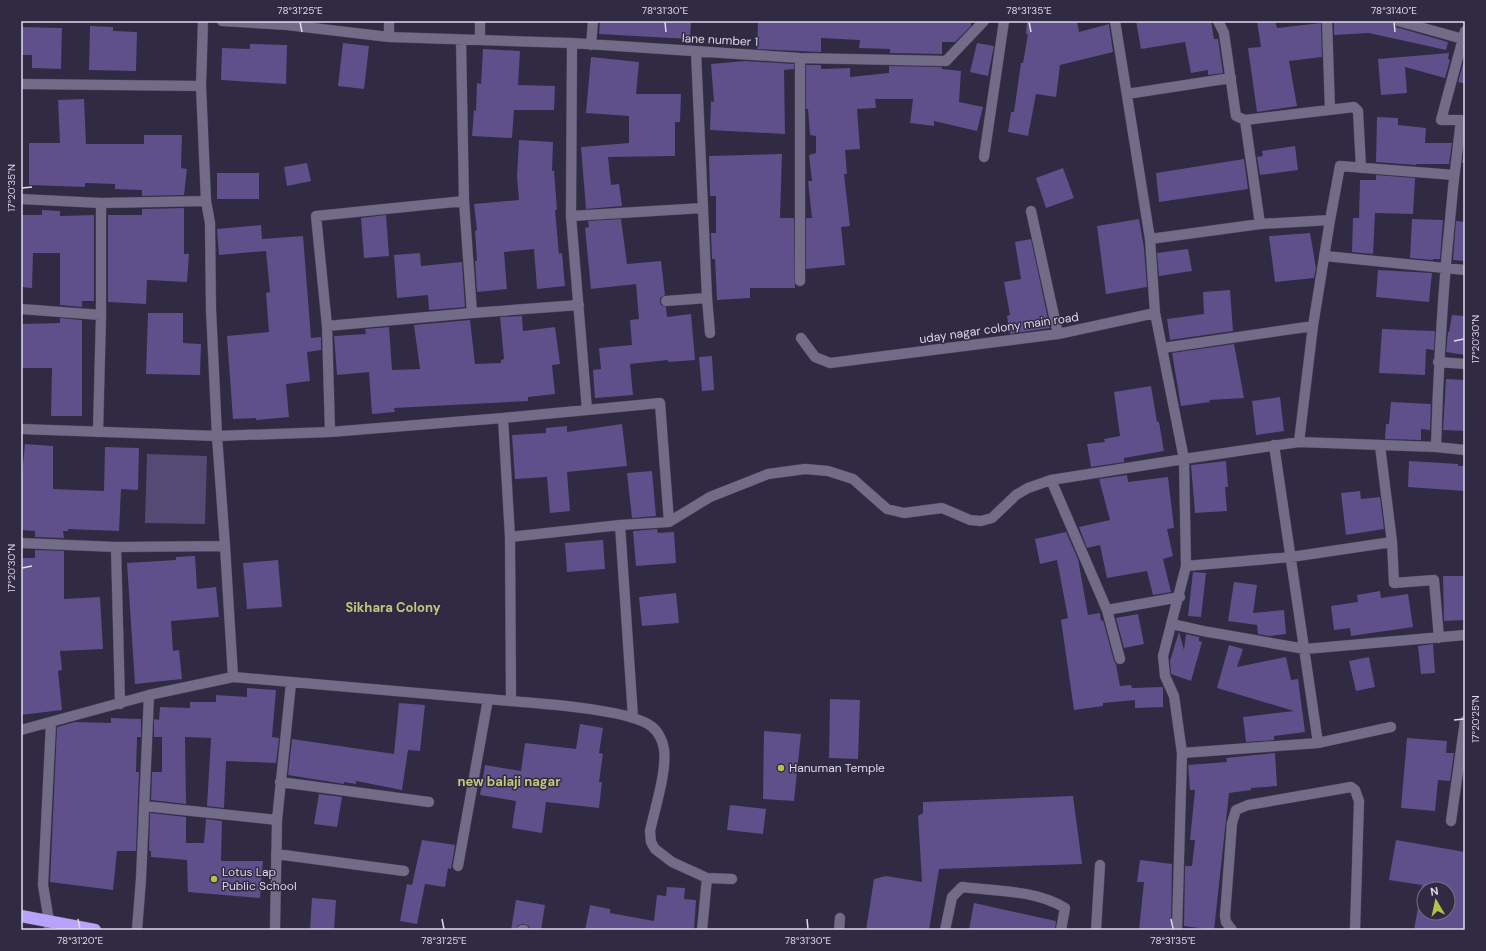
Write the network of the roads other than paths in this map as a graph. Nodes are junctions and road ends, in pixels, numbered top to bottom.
1 (203, 21) edge
2 (222, 21) edge
3 (389, 21) edge
4 (480, 21) edge
5 (593, 21) edge
6 (984, 21) edge
7 (1004, 21) edge
8 (1115, 21) edge
9 (1218, 21) edge
10 (1327, 21) edge
11 (1398, 21) edge
12 (287, 23) edge
13 (1464, 35) edge
14 (389, 37) junction
15 (461, 40) junction
16 (480, 40) junction
17 (572, 43) junction
18 (592, 45) junction
19 (696, 52) junction
20 (1462, 52) edge
21 (800, 58) junction
22 (1231, 78) junction
23 (21, 84) edge
24 (201, 86) junction
25 (1127, 94) junction
26 (1330, 110) junction
27 (1245, 120) junction
28 (984, 158) dead end
29 (1361, 168) junction
30 (1454, 175) junction
31 (21, 199) edge
32 (206, 201) junction
33 (464, 201) junction
34 (101, 203) junction
35 (703, 208) junction
36 (1031, 211) dead end
37 (571, 216) junction
38 (1330, 220) junction
39 (1260, 224) junction
40 (1150, 238) junction
41 (1325, 256) junction
42 (1445, 269) junction
43 (1465, 270) edge
44 (800, 281) dead end
45 (707, 298) junction
46 (666, 301) dead end
47 (579, 305) junction
48 (21, 309) edge
49 (472, 313) junction
50 (1155, 313) junction
51 (101, 315) junction
52 (327, 326) junction
53 (1313, 326) junction
54 (710, 333) dead end
55 (1058, 334) junction
56 (801, 338) dead end
57 (1163, 348) junction
58 (1438, 362) junction
59 (1465, 364) edge
60 (587, 410) junction
61 (503, 418) junction
62 (21, 429) edge
63 (98, 432) junction
64 (330, 432) junction
65 (217, 436) junction
66 (1299, 442) junction
67 (1274, 445) junction
68 (1380, 446) junction
69 (1436, 447) junction
70 (1465, 450) edge
71 (1184, 460) junction
72 (1051, 480) junction
73 (669, 522) junction
74 (620, 525) junction
75 (510, 537) junction
76 (1392, 542) junction
77 (21, 543) edge
78 (225, 546) junction
79 (116, 547) junction
80 (1291, 557) junction
81 (1186, 566) junction
82 (1180, 597) junction
83 (1107, 610) junction
84 (1172, 624) junction
85 (1465, 635) edge
86 (1439, 638) junction
87 (1305, 649) junction
88 (1120, 659) dead end
89 (233, 677) junction
90 (291, 683) junction
91 (149, 695) junction
92 (488, 699) junction
93 (511, 701) junction
94 (120, 704) junction
95 (633, 717) junction
96 (1465, 721) edge
97 (51, 723) junction
98 (1391, 727) dead end
99 (21, 730) edge
100 (1318, 743) junction
101 (1182, 753) junction
102 (280, 782) junction
103 (429, 802) dead end
104 (144, 806) junction
105 (277, 820) junction
106 (1451, 821) dead end
107 (276, 854) junction
108 (1100, 865) dead end
109 (458, 866) dead end
110 (404, 871) dead end
111 (707, 878) junction
112 (732, 879) dead end
113 (21, 916) edge
114 (840, 918) dead end
115 (49, 925) edge
116 (95, 930) edge
117 (137, 930) edge
118 (275, 930) edge
119 (702, 930) edge
120 (839, 930) edge
121 (945, 930) edge
122 (1061, 930) edge
123 (1096, 930) edge
124 (1176, 930) edge
125 (1232, 930) edge
126 (1355, 930) edge

1 - 24 street
2 - 12 street, lane number 1
3 - 14 street
4 - 16 street
5 - 18 street
6 - 21 street, lane number 1
7 - 28 street
8 - 25 street
9 - 22 street
10 - 26 street
11 - 13 street
12 - 14 street, lane number 1
13 - 20 street
14 - 15 street, lane number 1
15 - 16 street, lane number 1
15 - 33 street
16 - 17 street, lane number 1
17 - 18 street, lane number 1
17 - 37 street
18 - 19 street, lane number 1
19 - 21 street, lane number 1
19 - 35 street
20 - 30 street
21 - 44 street
22 - 25 street
22 - 27 street
23 - 24 street
24 - 32 street
25 - 40 street
26 - 27 street
26 - 29 street
27 - 39 street
29 - 30 street
29 - 38 street
30 - 42 street
31 - 34 street
32 - 34 street
32 - 65 street
33 - 49 street
33 - 52 street
34 - 51 street
35 - 37 street
35 - 45 street
36 - 55 street
37 - 47 street
38 - 39 street
38 - 41 street
39 - 40 street
40 - 50 street
41 - 42 street
41 - 53 street
42 - 43 street
42 - 58 street
45 - 46 street
45 - 54 street
47 - 49 street
47 - 60 street
48 - 51 street
49 - 52 street
50 - 55 street, uday nagar colony main road
50 - 57 street
51 - 63 street
52 - 64 street
53 - 57 street
53 - 66 street
55 - 56 street, uday nagar colony main road
57 - 71 street
58 - 59 street
58 - 69 street
60 - 61 street
60 - 73 street
61 - 64 street
61 - 75 street
62 - 63 street
63 - 65 street
64 - 65 street
65 - 78 street
66 - 67 street
66 - 68 street
67 - 71 street
67 - 80 street
68 - 69 street
68 - 76 street
69 - 70 street
71 - 72 street
71 - 81 street
72 - 73 street
72 - 83 street
73 - 74 street
74 - 75 street
74 - 95 street
75 - 93 street
76 - 80 street
76 - 86 street
77 - 79 street
78 - 79 street
78 - 89 street
79 - 94 street
80 - 81 street
80 - 87 street
81 - 82 street
82 - 83 street
82 - 84 street
83 - 88 street
84 - 87 street
84 - 101 street
85 - 86 street
86 - 87 street
87 - 100 street
89 - 90 street
89 - 91 street
90 - 92 street
90 - 102 street
91 - 94 street
91 - 104 street
92 - 93 street
92 - 109 street
93 - 95 street
94 - 97 street
95 - 111 street
96 - 106 street
97 - 99 street
97 - 115 street
98 - 100 street
100 - 101 street
101 - 124 street
102 - 103 street
102 - 105 street
104 - 105 street
104 - 117 street
105 - 107 street
107 - 110 street
107 - 118 street
108 - 123 street
111 - 112 street
111 - 119 street
113 - 115 highway
114 - 120 street
115 - 116 highway
121 - 122 street
125 - 126 street

